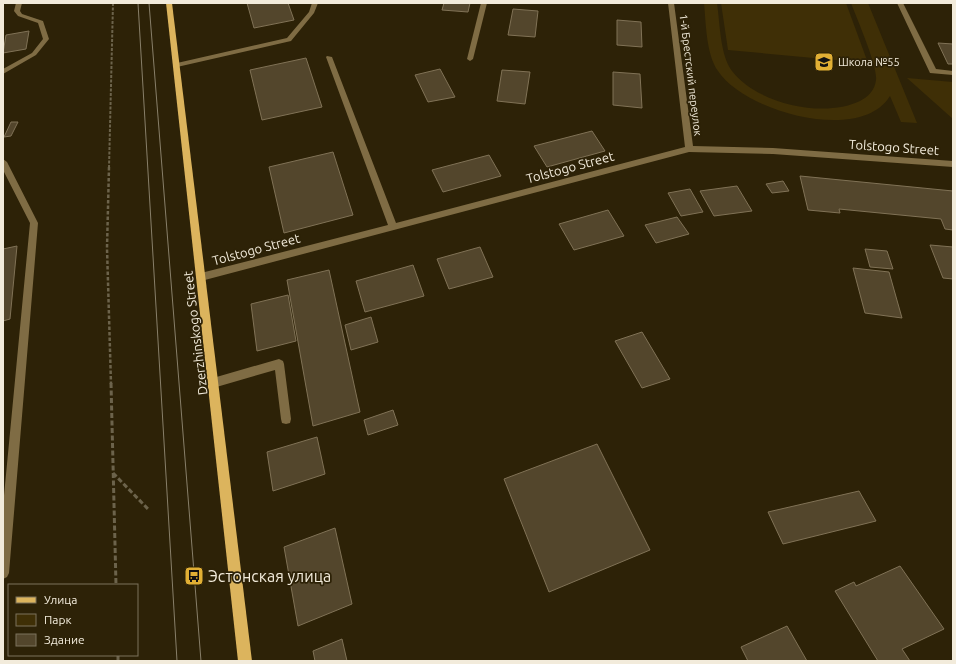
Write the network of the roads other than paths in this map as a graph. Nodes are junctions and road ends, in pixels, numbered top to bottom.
1 (18, 3) edge
2 (169, 3) edge
3 (315, 3) edge
4 (484, 3) edge
5 (671, 3) edge
6 (900, 3) edge
7 (329, 57) dead end
8 (470, 59) dead end
9 (177, 65) junction
10 (3, 72) edge
11 (953, 72) edge
12 (690, 150) junction
13 (3, 162) edge
14 (953, 164) edge
15 (393, 227) junction
16 (201, 277) junction
17 (213, 383) junction
18 (286, 419) dead end
19 (3, 573) edge
20 (244, 661) edge

1 - 10 street
2 - 9 main road, Dzerzhinskogo Street
3 - 9 street
4 - 8 street
5 - 12 street, 1-й Брестский переулок
6 - 11 street
7 - 15 street
9 - 16 main road, Dzerzhinskogo Street
12 - 14 street, Tolstogo Street
12 - 15 street, Tolstogo Street
13 - 19 street
15 - 16 street, Tolstogo Street
16 - 17 main road, Dzerzhinskogo Street
17 - 18 street
17 - 20 main road, Dzerzhinskogo Street

